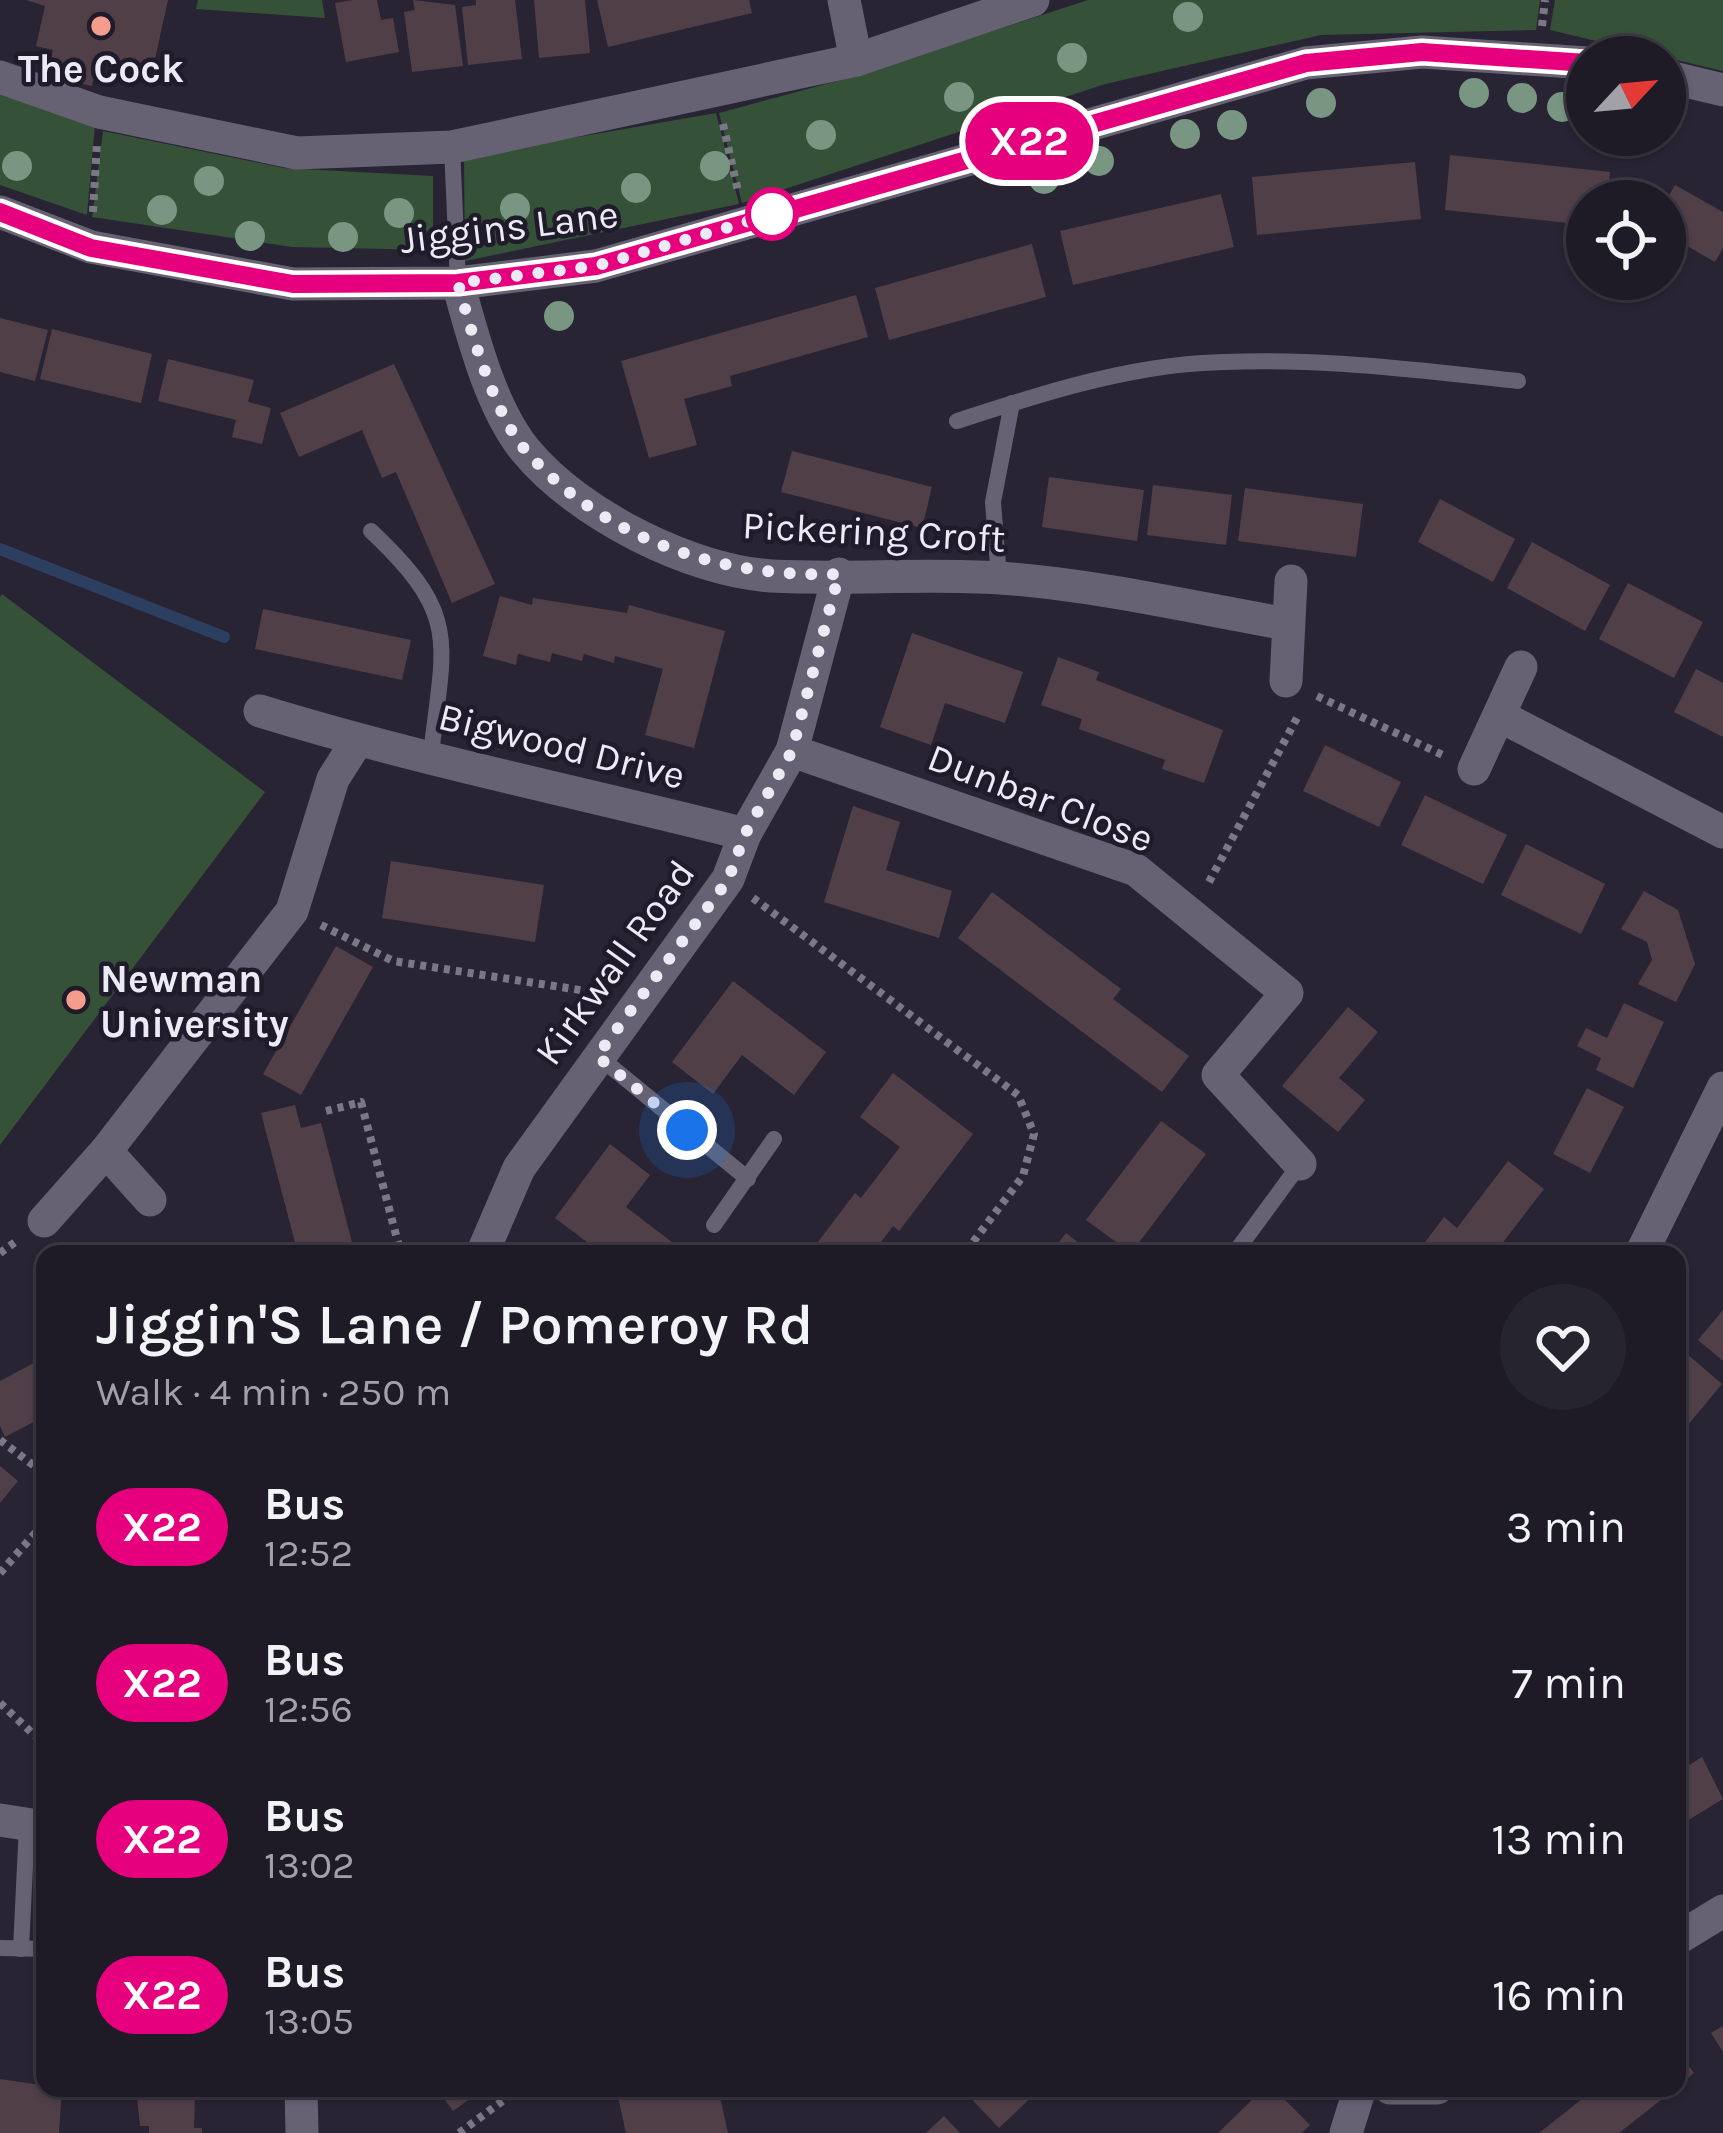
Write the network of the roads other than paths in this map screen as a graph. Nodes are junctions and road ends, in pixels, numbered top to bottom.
1 (844, 0) edge
2 (1033, 0) edge
3 (856, 60) junction
4 (1566, 62) edge
5 (0, 77) edge
6 (1686, 81) edge
7 (1723, 90) edge
8 (452, 148) junction
9 (0, 212) edge
10 (458, 283) junction
11 (1518, 381) dead end
12 (1012, 404) junction
13 (957, 421) dead end
14 (370, 531) dead end
15 (839, 574) junction
16 (999, 578) junction
17 (1291, 581) dead end
18 (1287, 625) junction
19 (1521, 667) dead end
20 (1298, 687) road end
21 (260, 711) dead end
22 (1500, 716) junction
23 (357, 741) junction
24 (792, 751) junction
25 (431, 754) junction
26 (1474, 769) road end
27 (1723, 832) edge
28 (745, 834) junction
29 (597, 1056) junction
30 (1723, 1088) edge
31 (774, 1139) dead end
32 (106, 1151) junction
33 (1300, 1164) joint
34 (748, 1179) junction
35 (151, 1200) dead end
36 (44, 1221) dead end
37 (714, 1225) dead end
38 (486, 1245) edge
39 (1241, 1245) edge
40 (1645, 1245) edge
41 (24, 1824) edge
42 (1723, 1911) edge
43 (1686, 1934) edge
44 (0, 1948) edge
45 (21, 1948) junction
46 (36, 1949) edge
47 (302, 2097) edge
48 (1357, 2097) edge
49 (302, 2133) edge
50 (1346, 2133) edge

1 - 3 street
2 - 3 street
3 - 8 street
4 - 10 street, Jiggins Lane
5 - 8 street
6 - 7 street
8 - 10 lane
9 - 10 street, Jiggins Lane
10 - 15 street, Pickering Croft
11 - 12 lane
12 - 13 lane
12 - 16 lane
14 - 25 lane
15 - 16 street, Pickering Croft
15 - 24 street, Kirkwall Road
16 - 18 street, Pickering Croft
17 - 18 street
18 - 20 street
19 - 22 street
21 - 23 street, Bigwood Drive
22 - 26 street
22 - 27 street
23 - 25 street, Bigwood Drive
23 - 32 street
24 - 28 street, Kirkwall Road
24 - 33 street, Dunbar Close
25 - 28 street, Bigwood Drive
28 - 29 street, Kirkwall Road
29 - 34 lane
29 - 38 street, Kirkwall Road
30 - 40 street
31 - 34 lane
32 - 35 street
32 - 36 street
33 - 39 lane
34 - 37 lane
41 - 45 lane
42 - 43 street
44 - 45 lane
45 - 46 lane
47 - 49 street
48 - 50 street

